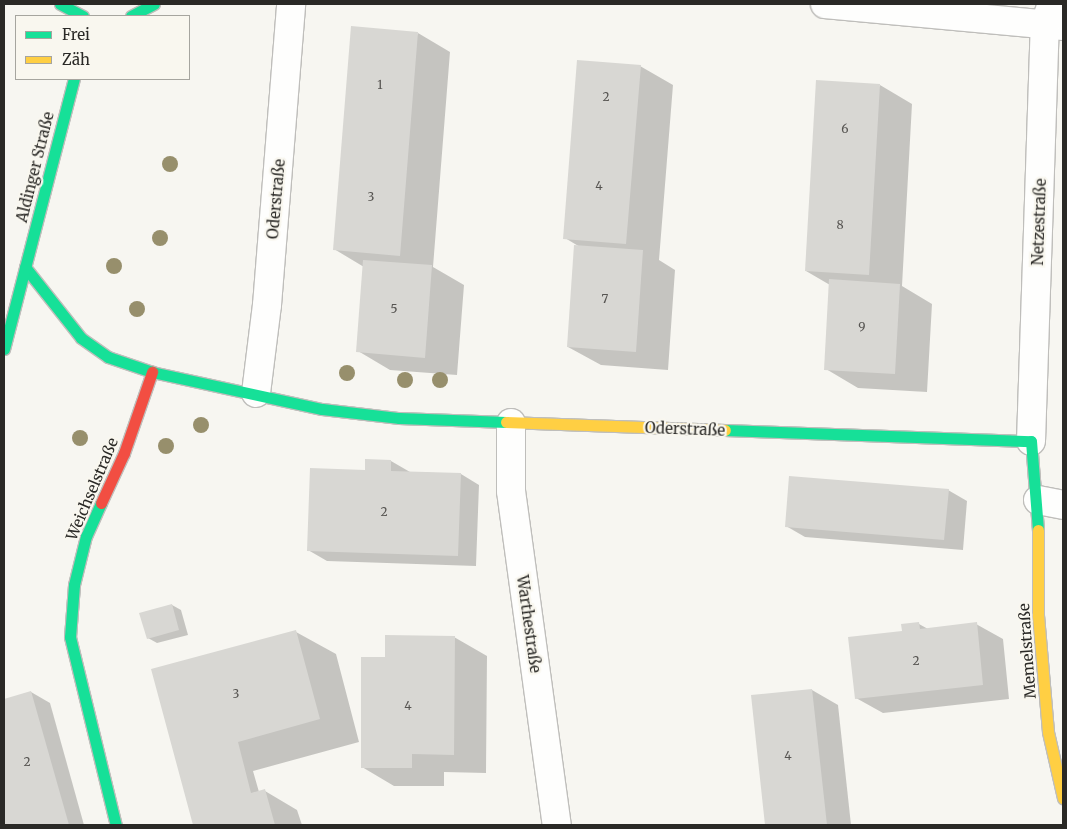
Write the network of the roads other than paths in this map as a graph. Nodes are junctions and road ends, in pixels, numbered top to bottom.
1 (60, 4) edge
2 (154, 4) edge
3 (291, 4) edge
4 (826, 4) edge
5 (81, 15) edge
6 (133, 15) edge
7 (1053, 18) edge
8 (74, 80) edge
9 (25, 267) junction
10 (4, 349) edge
11 (152, 372) junction
12 (256, 393) junction
13 (511, 423) junction
14 (1031, 441) junction
15 (1051, 503) edge
16 (1063, 798) edge
17 (116, 825) edge
18 (557, 825) edge

1 - 5 street
2 - 6 street
3 - 12 street, Oderstraße
4 - 7 street
7 - 14 street, Netzestraße
8 - 9 street, Aldinger Straße
9 - 10 street, Aldinger Straße
9 - 11 street, Oderstraße
11 - 12 street, Oderstraße
11 - 17 street, Weichselstraße
12 - 13 street, Oderstraße
13 - 14 street, Oderstraße
13 - 18 street, Warthestraße
14 - 15 street
15 - 16 street, Memelstraße

